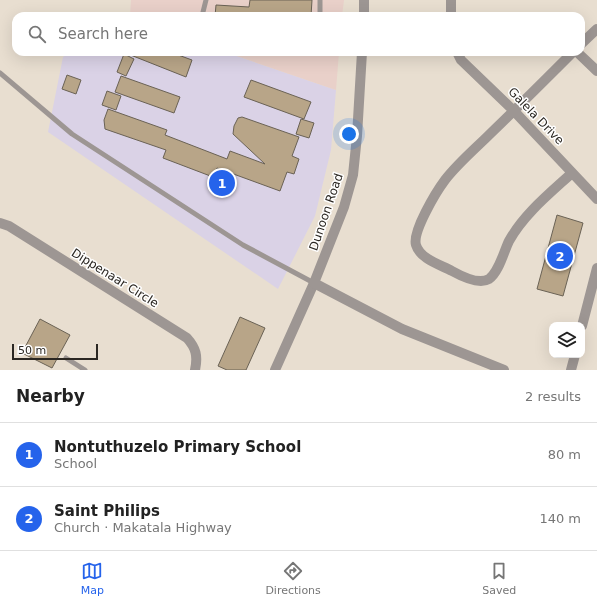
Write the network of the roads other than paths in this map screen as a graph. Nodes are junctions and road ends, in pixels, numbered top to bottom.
1 (206, 0) edge
2 (320, 0) edge
3 (364, 0) edge
4 (451, 0) edge
5 (203, 12) edge
6 (320, 12) edge
7 (364, 12) edge
8 (451, 12) edge
9 (597, 29) edge
10 (585, 40) edge
11 (362, 56) edge
12 (459, 56) edge
13 (569, 56) edge
14 (582, 56) edge
15 (597, 71) edge
16 (0, 73) edge
17 (514, 110) junction
18 (572, 173) junction
19 (597, 199) edge
20 (0, 223) edge
21 (597, 268) edge
22 (314, 283) junction
23 (583, 322) edge
24 (66, 358) dead end
25 (573, 358) edge
26 (85, 370) edge
27 (195, 370) edge
28 (275, 370) edge
29 (504, 370) edge
30 (571, 370) edge

1 - 5 lane
2 - 6 lane
3 - 7 street
4 - 8 street
9 - 10 street
11 - 22 street, Dunoon Road
12 - 17 street, Galela Drive
13 - 17 street
14 - 15 street
16 - 22 lane
17 - 18 street, Galela Drive
17 - 18 street
18 - 19 street, Galela Drive
20 - 27 street, Dippenaar Circle
21 - 23 street
22 - 28 street, Dunoon Road
22 - 29 street
24 - 26 lane
25 - 30 street

